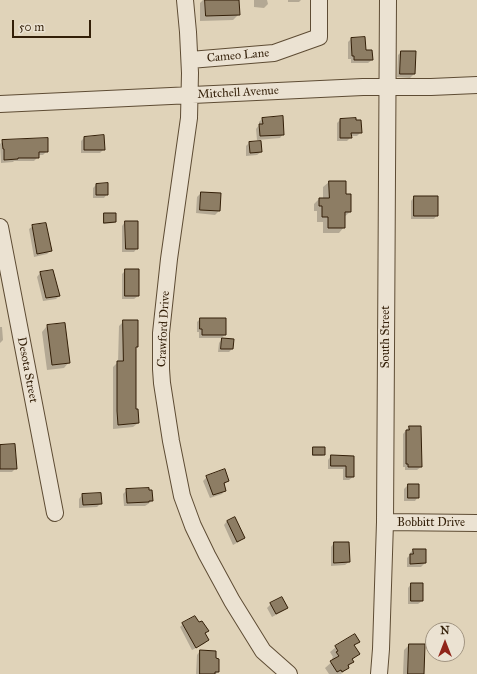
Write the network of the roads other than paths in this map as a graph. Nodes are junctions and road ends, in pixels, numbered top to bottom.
1 (185, 0) edge
2 (319, 0) edge
3 (388, 0) edge
4 (190, 60) junction
5 (477, 85) edge
6 (388, 86) junction
7 (190, 95) junction
8 (0, 104) edge
9 (0, 227) edge
10 (55, 513) dead end
11 (384, 522) junction
12 (477, 523) edge
13 (279, 672) edge
14 (379, 674) edge

1 - 4 street, Crawford Drive
2 - 4 street, Cameo Lane
3 - 6 street, South Street
4 - 7 street, Crawford Drive
5 - 6 street, Mitchell Avenue
6 - 7 street, Mitchell Avenue
6 - 11 street, South Street
7 - 8 street, Mitchell Avenue
7 - 13 street, Crawford Drive
9 - 10 street, Desota Street
11 - 12 street, Bobbitt Drive
11 - 14 street, South Street

